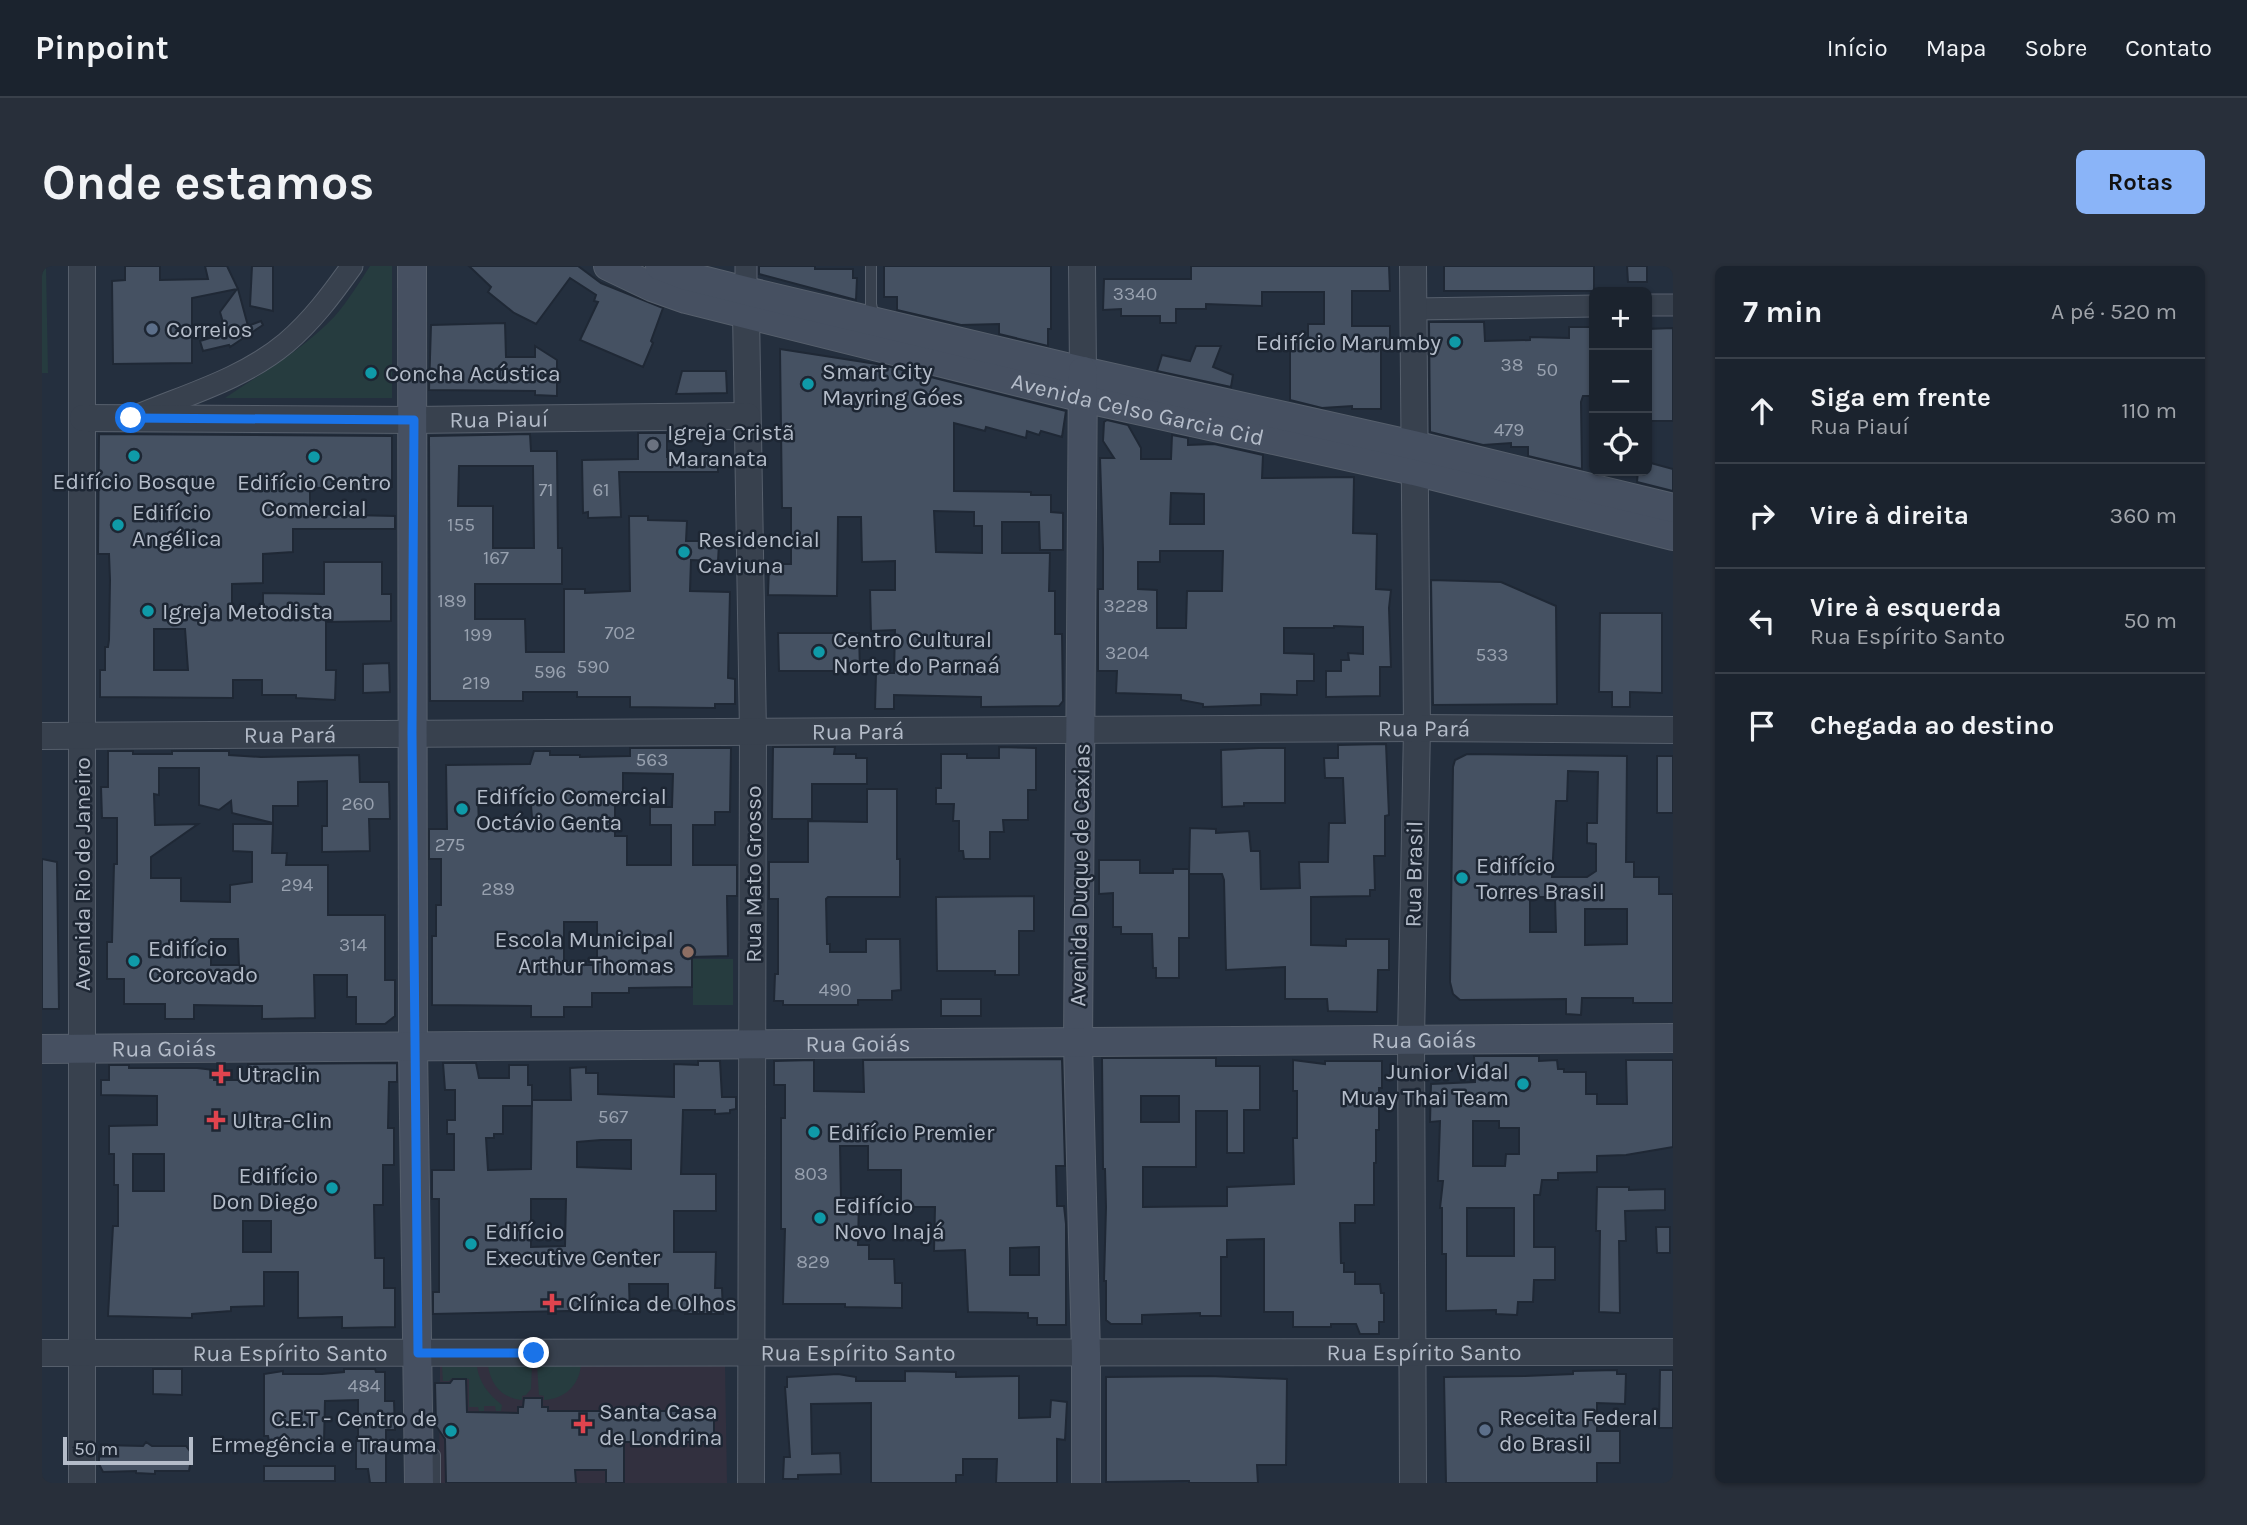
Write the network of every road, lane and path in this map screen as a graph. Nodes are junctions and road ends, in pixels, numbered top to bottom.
1 (82, 266) edge
2 (352, 266) edge
3 (412, 266) edge
4 (608, 266) edge
5 (660, 266) edge
6 (871, 266) edge
7 (1082, 266) edge
8 (1413, 266) edge
9 (746, 290) edge
10 (1673, 304) edge
11 (1652, 305) edge
12 (1589, 306) edge
13 (1413, 309) junction
14 (874, 322) junction
15 (1083, 385) junction
16 (747, 416) junction
17 (83, 418) junction
18 (131, 418) junction
19 (414, 420) junction
20 (1413, 458) junction
21 (1602, 505) junction
22 (1673, 508) edge
23 (1673, 536) edge
24 (1417, 728) junction
25 (1081, 730) junction
26 (1673, 730) edge
27 (412, 733) junction
28 (753, 733) junction
29 (42, 736) edge
30 (82, 736) junction
31 (1673, 1038) edge
32 (1411, 1039) junction
33 (1078, 1043) junction
34 (753, 1044) junction
35 (414, 1045) junction
36 (42, 1049) edge
37 (81, 1049) junction
38 (1673, 1352) edge
39 (42, 1353) edge
40 (82, 1353) junction
41 (418, 1353) junction
42 (752, 1353) junction
43 (1086, 1353) junction
44 (1413, 1353) junction
45 (418, 1438) junction
46 (82, 1483) edge
47 (419, 1483) edge
48 (436, 1483) edge
49 (751, 1483) edge
50 (1086, 1483) edge
51 (1413, 1483) edge

1 - 17 street, Avenida Rio de Janeiro
2 - 18 street
3 - 19 main road
4 - 9 main road, Avenida Celso Garcia Cid
5 - 9 main road, Avenida Celso Garcia Cid
6 - 14 lane
7 - 15 street, Avenida Duque de Caxias
8 - 13 street, Rua Brasil
9 - 14 main road, Avenida Celso Garcia Cid
9 - 15 main road, Avenida Celso Garcia Cid
9 - 16 street, Rua Mato Grosso
10 - 11 street
12 - 13 street
13 - 20 street, Rua Brasil
14 - 15 main road, Avenida Celso Garcia Cid
15 - 20 main road, Avenida Celso Garcia Cid
15 - 25 main road, Avenida Duque de Caxias
16 - 19 street, Rua Piauí
16 - 28 street, Rua Mato Grosso
17 - 18 street, Rua Piauí
17 - 30 street, Avenida Rio de Janeiro
18 - 19 street, Rua Piauí
19 - 27 main road
20 - 21 main road, Avenida Celso Garcia Cid
20 - 24 street, Rua Brasil
21 - 22 main road, Avenida Celso Garcia Cid
21 - 23 main road, Avenida Celso Garcia Cid
24 - 25 street, Rua Pará
24 - 26 street, Rua Pará
24 - 32 street, Rua Brasil
25 - 28 street, Rua Pará
25 - 33 main road, Avenida Duque de Caxias
27 - 28 street, Rua Pará
27 - 30 street, Rua Pará
27 - 35 main road
28 - 34 street, Rua Mato Grosso
29 - 30 street, Rua Pará
30 - 37 street, Avenida Rio de Janeiro
31 - 32 main road, Rua Goiás
32 - 33 main road, Rua Goiás
32 - 44 street, Rua Brasil
33 - 34 main road, Rua Goiás
33 - 43 main road, Avenida Duque de Caxias
34 - 35 main road, Rua Goiás
34 - 42 street, Rua Mato Grosso
35 - 37 main road, Rua Goiás
35 - 41 main road
36 - 37 main road, Rua Goiás
37 - 40 street, Avenida Rio de Janeiro
38 - 44 street, Rua Espírito Santo
39 - 40 street, Rua Espírito Santo
40 - 41 street, Rua Espírito Santo
40 - 46 street, Avenida Rio de Janeiro
41 - 42 street, Rua Espírito Santo
41 - 45 main road
42 - 43 street, Rua Espírito Santo
42 - 49 street, Rua Mato Grosso
43 - 44 street, Rua Espírito Santo
43 - 50 main road, Avenida Duque de Caxias
44 - 51 street, Rua Brasil
45 - 47 main road
45 - 48 lane

